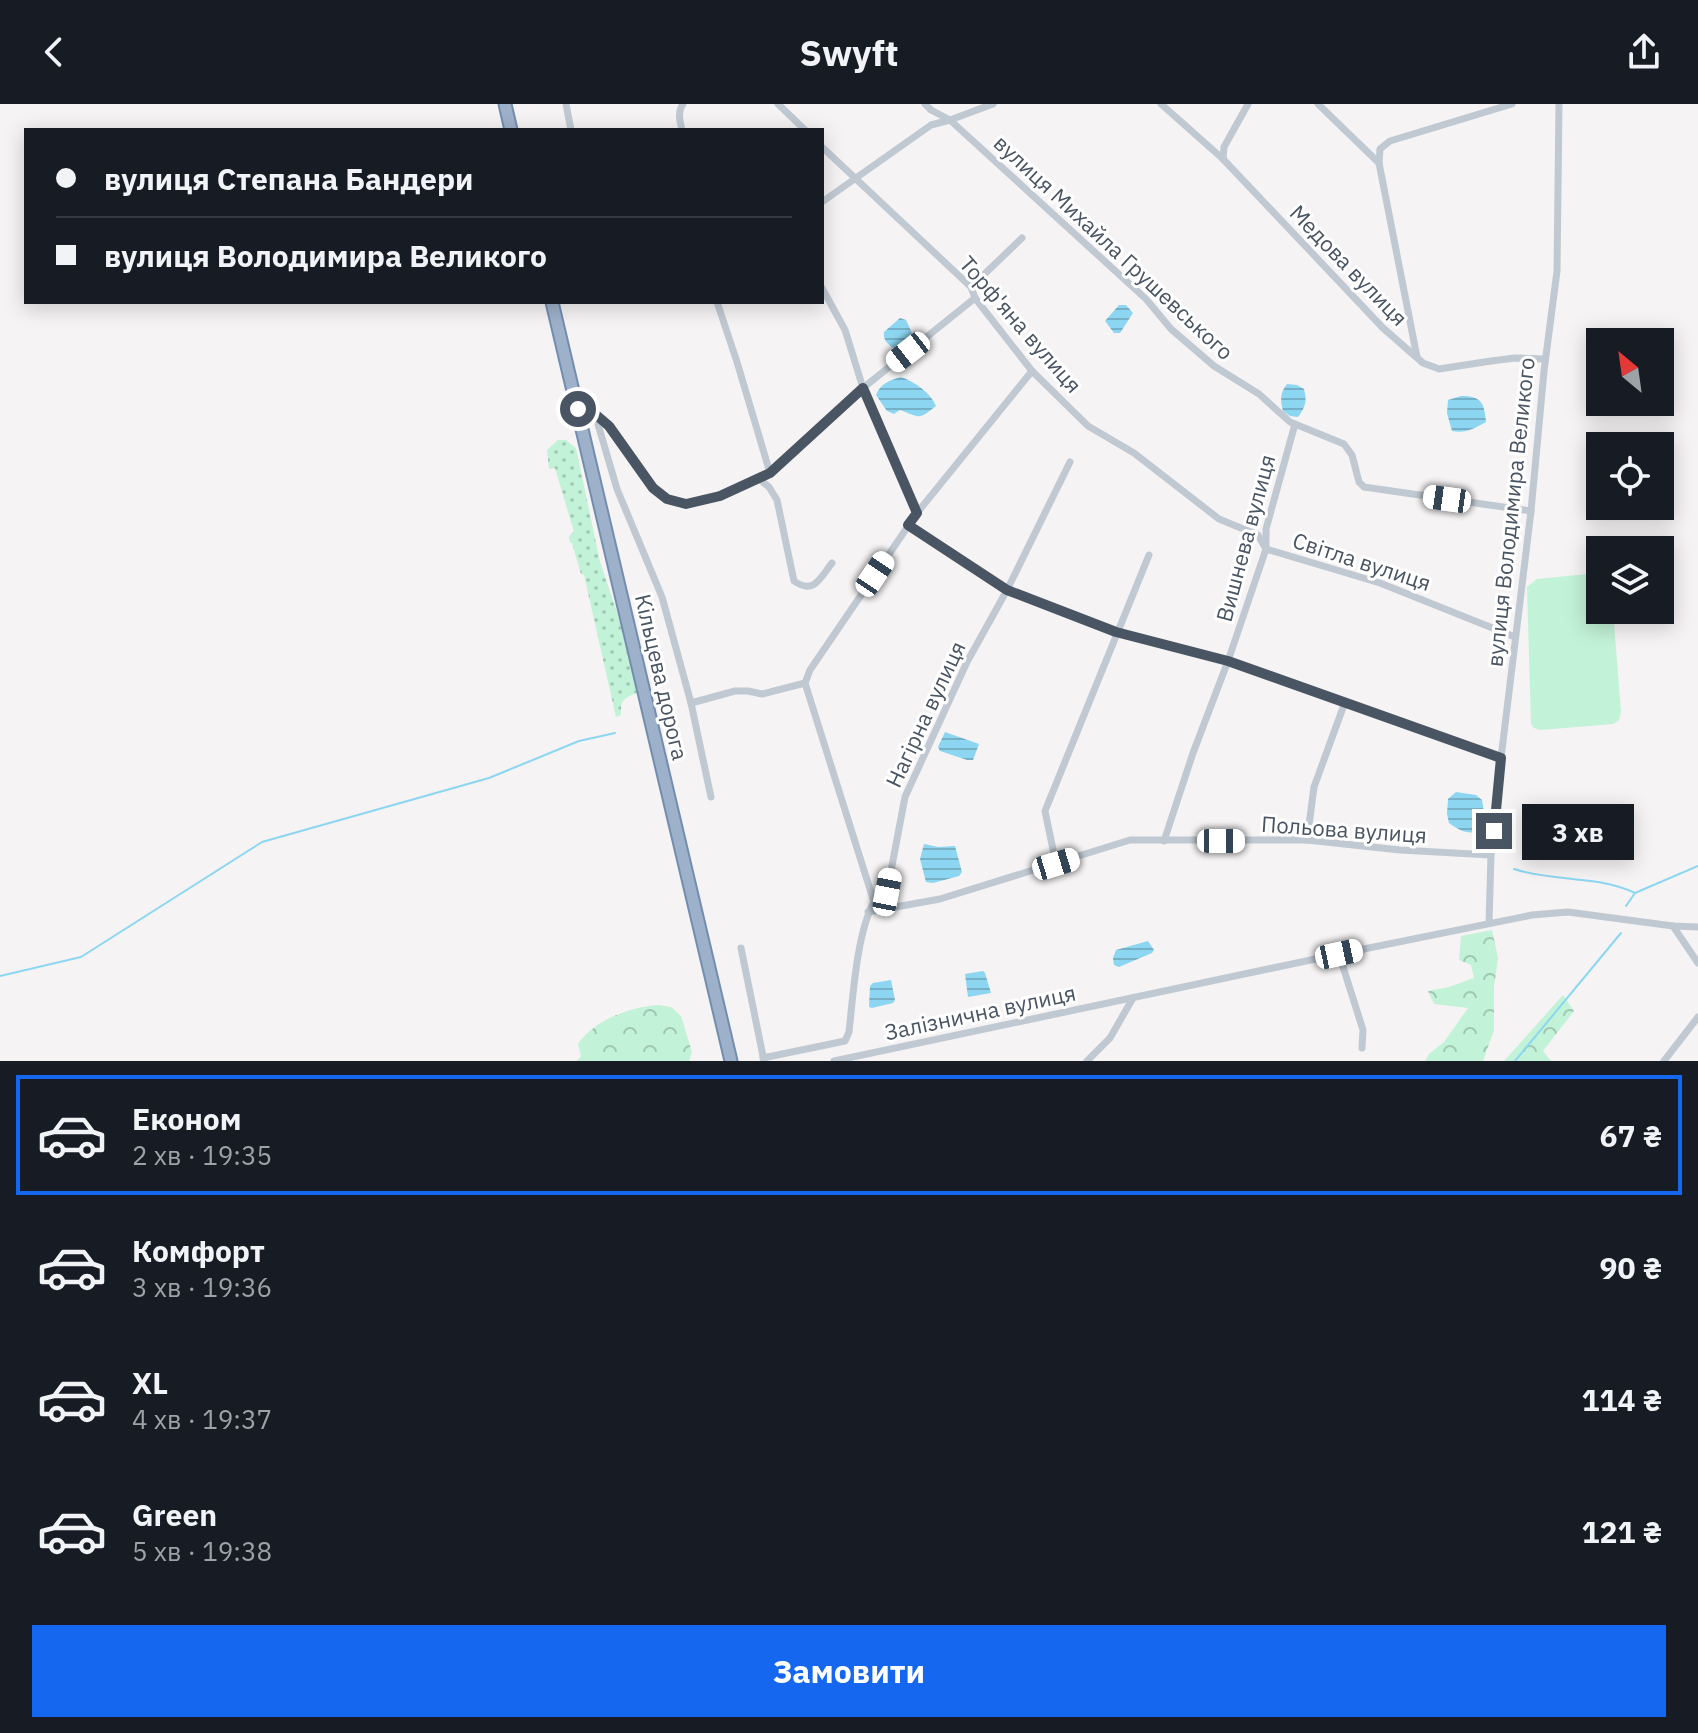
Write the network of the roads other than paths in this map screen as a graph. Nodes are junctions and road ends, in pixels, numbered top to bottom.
1 (505, 104) edge
2 (566, 104) edge
3 (683, 104) edge
4 (778, 104) edge
5 (925, 104) edge
6 (993, 104) edge
7 (1161, 104) edge
8 (1248, 104) edge
9 (1318, 104) edge
10 (1512, 104) edge
11 (1559, 104) edge
12 (950, 120) junction
13 (511, 128) edge
14 (571, 128) edge
15 (682, 128) edge
16 (803, 128) edge
17 (824, 149) edge
18 (1223, 159) junction
19 (1379, 163) junction
20 (855, 180) junction
21 (824, 201) edge
22 (1022, 238) dead end
23 (971, 287) junction
24 (824, 292) edge
25 (975, 298) junction
26 (552, 304) edge
27 (718, 304) edge
28 (1418, 359) junction
29 (1545, 359) junction
30 (1032, 371) junction
31 (863, 388) junction
32 (595, 414) junction
33 (581, 420) junction
34 (1295, 424) junction
35 (1088, 426) joint
36 (1070, 462) dead end
37 (770, 473) junction
38 (759, 479) junction
39 (1531, 511) junction
40 (917, 513) junction
41 (908, 525) junction
42 (1266, 549) junction
43 (1149, 555) dead end
44 (832, 563) dead end
45 (1007, 590) junction
46 (1116, 632) junction
47 (1515, 637) junction
48 (1228, 661) junction
49 (805, 683) junction
50 (1345, 702) junction
51 (691, 703) junction
52 (1501, 758) junction
53 (711, 797) dead end
54 (1307, 840) junction
55 (1164, 841) junction
56 (1491, 855) junction
57 (1056, 864) junction
58 (874, 902) junction
59 (868, 912) junction
60 (1489, 923) junction
61 (1673, 926) junction
62 (1698, 927) edge
63 (741, 948) dead end
64 (1339, 954) junction
65 (1698, 963) edge
66 (1133, 998) junction
67 (1698, 1017) edge
68 (1362, 1048) dead end
69 (764, 1060) edge
70 (731, 1061) edge
71 (834, 1061) edge
72 (1087, 1061) edge
73 (1664, 1061) edge

1 - 13 highway
2 - 14 street
3 - 15 street
4 - 16 street
5 - 12 street, вулиця Михайла Грушевського
6 - 12 street
7 - 18 street, Медова вулиця
8 - 18 street
9 - 19 street
10 - 19 street
11 - 29 street, вулиця Володимира Великого
12 - 20 street
12 - 34 street, вулиця Михайла Грушевського
17 - 20 street, Торф'яна вулиця
18 - 28 street, Медова вулиця
19 - 28 street
20 - 21 street
20 - 23 street, Торф'яна вулиця
22 - 23 street
23 - 25 street, Торф'яна вулиця
24 - 31 street
25 - 30 street, Торф'яна вулиця
25 - 31 street
26 - 33 highway, Кільцева дорога
27 - 37 street
28 - 29 street
29 - 39 street, вулиця Володимира Великого
30 - 35 street, Торф'яна вулиця
30 - 40 street
31 - 37 street
31 - 40 street
32 - 33 street
32 - 38 street
32 - 51 street
33 - 70 highway, Кільцева дорога
34 - 39 street, вулиця Михайла Грушевського
34 - 42 street, Вишнева вулиця
35 - 42 street, Світла вулиця
36 - 45 street, Нагірна вулиця
37 - 38 street
38 - 44 street
39 - 47 street, вулиця Володимира Великого
40 - 41 street
41 - 45 street
41 - 49 street
42 - 47 street, Світла вулиця
42 - 48 street, Вишнева вулиця
43 - 46 street
45 - 46 street
45 - 58 street, Нагірна вулиця
46 - 48 street
46 - 57 street
47 - 52 street, вулиця Володимира Великого
48 - 50 street
48 - 55 street, Вишнева вулиця
49 - 51 street
49 - 58 street
50 - 52 street
50 - 54 street
51 - 53 street
52 - 56 street, вулиця Володимира Великого
54 - 55 street, Польова вулиця
54 - 56 street, Польова вулиця
55 - 57 street, Польова вулиця
56 - 60 street, вулиця Володимира Великого
57 - 59 street, Польова вулиця
58 - 59 street, Нагірна вулиця
59 - 69 street, Нагірна вулиця
60 - 61 street, Залізнична вулиця
60 - 64 street, Залізнична вулиця
61 - 62 street, Залізнична вулиця
61 - 65 street
63 - 69 street
64 - 66 street, Залізнична вулиця
64 - 68 street
66 - 71 street, Залізнична вулиця
66 - 72 street
67 - 73 street

